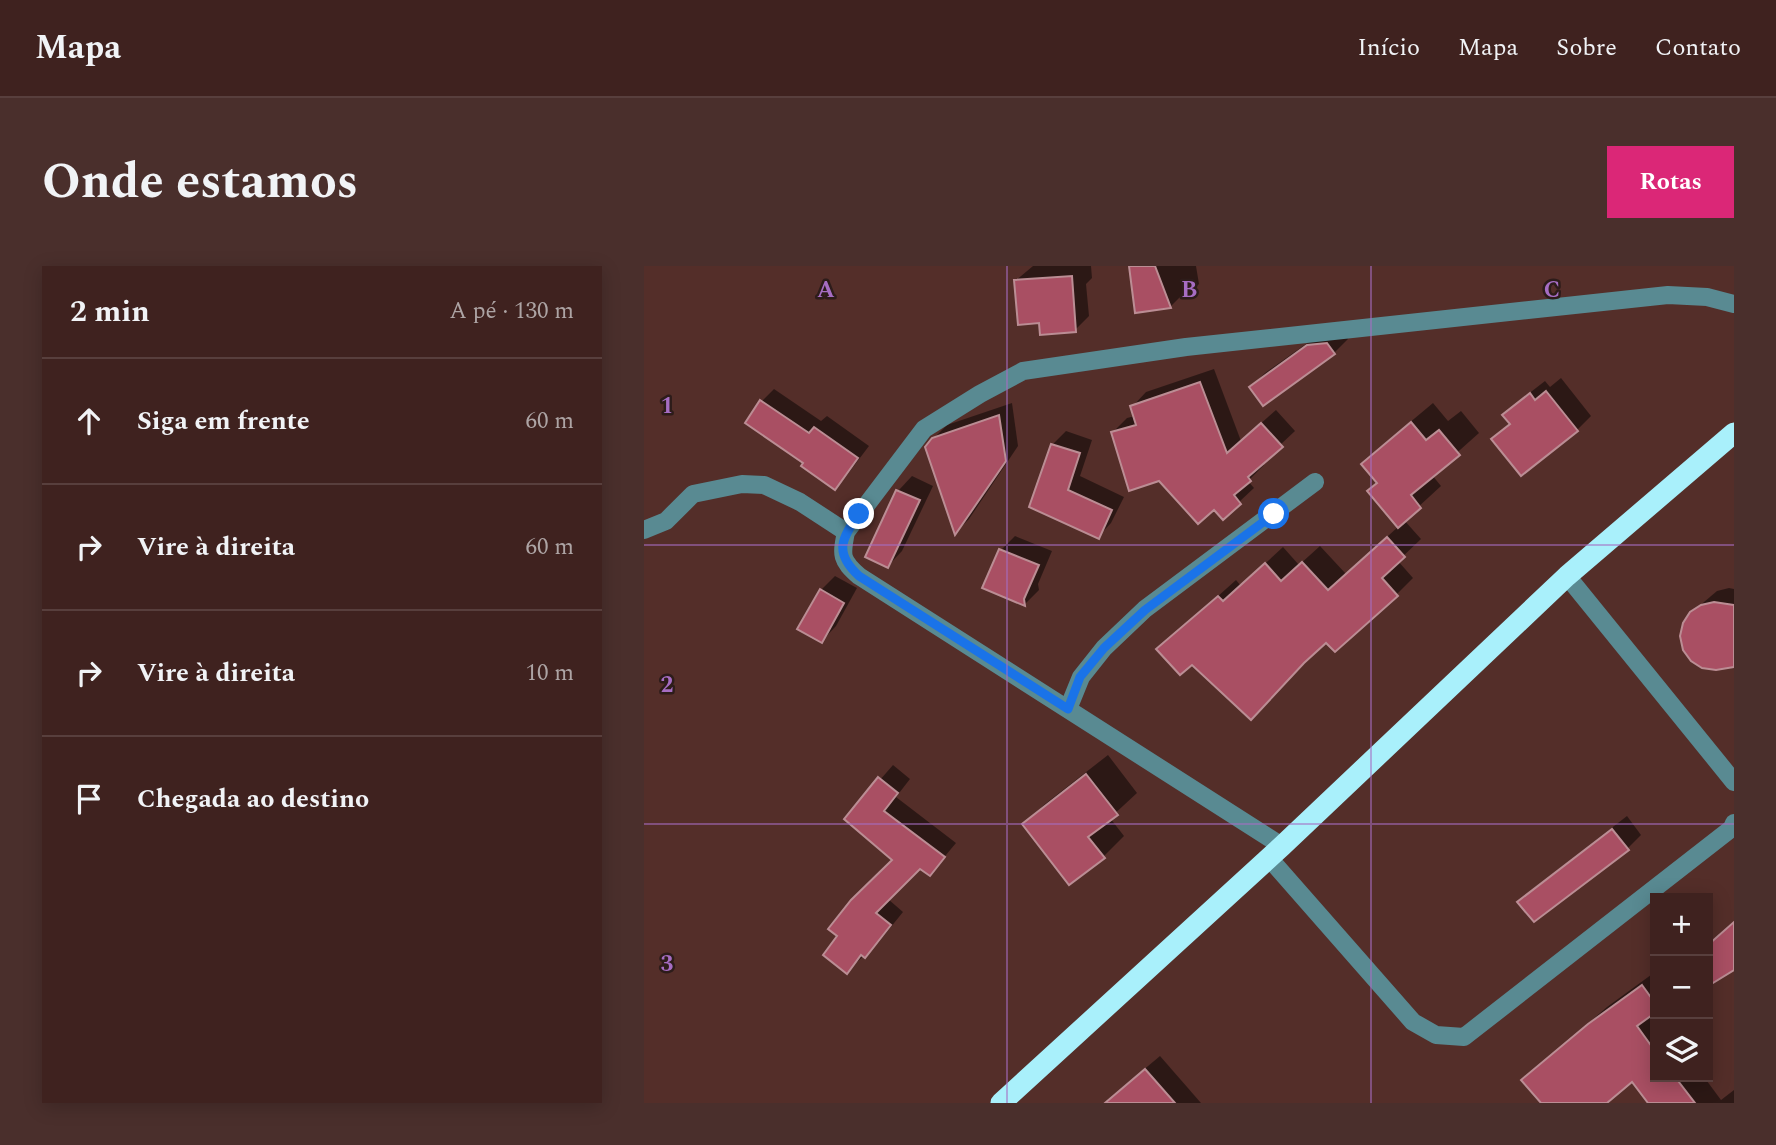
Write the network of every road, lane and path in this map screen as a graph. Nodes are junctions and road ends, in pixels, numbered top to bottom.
1 (1734, 304) edge
2 (1734, 433) edge
3 (1315, 482) dead end
4 (644, 530) edge
5 (846, 532) junction
6 (1567, 576) junction
7 (1068, 709) junction
8 (1734, 782) edge
9 (1734, 823) edge
10 (1275, 852) junction
11 (1000, 1103) edge

1 - 5 street
2 - 6 highway
3 - 7 street
4 - 5 street
5 - 7 street
6 - 8 street
6 - 10 highway
7 - 10 street
9 - 10 street
10 - 11 highway

